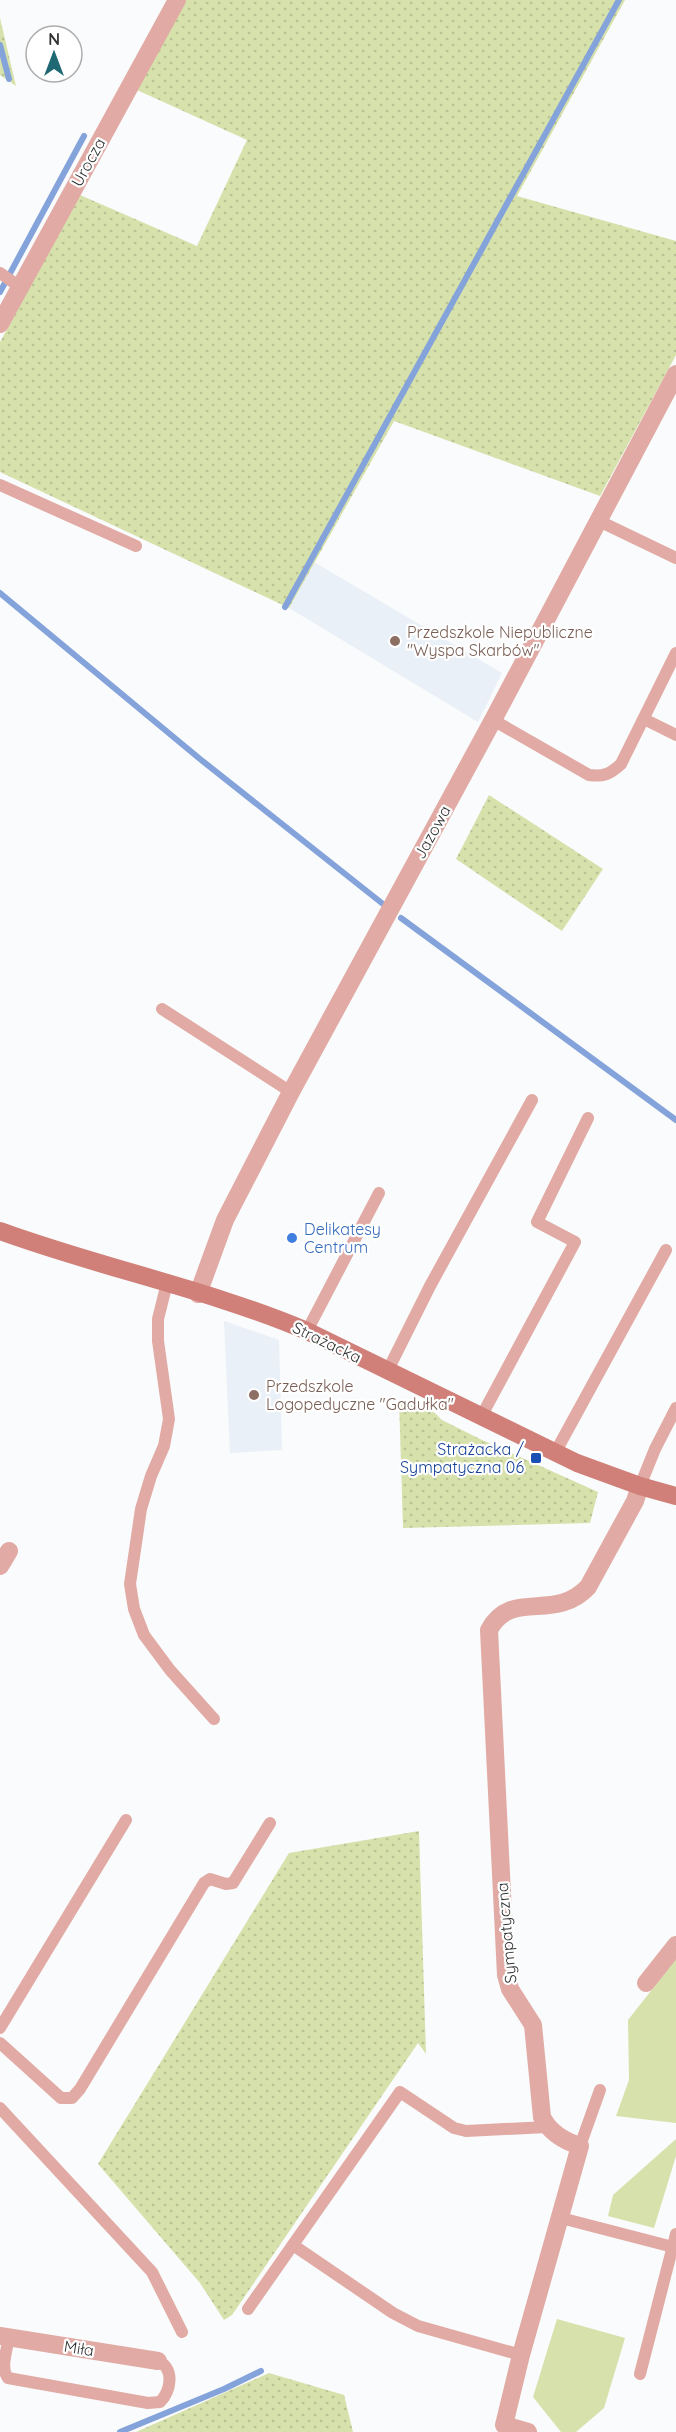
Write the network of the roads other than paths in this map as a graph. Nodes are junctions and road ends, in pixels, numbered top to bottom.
1 (177, 0) edge
2 (0, 273) edge
3 (20, 287) junction
4 (0, 324) edge
5 (674, 383) edge
6 (0, 485) edge
7 (599, 521) junction
8 (136, 546) dead end
9 (676, 558) edge
10 (676, 653) edge
11 (493, 720) junction
12 (644, 720) junction
13 (676, 735) edge
14 (162, 1010) dead end
15 (291, 1092) junction
16 (532, 1100) dead end
17 (588, 1118) dead end
18 (379, 1193) dead end
19 (0, 1231) edge
20 (666, 1250) dead end
21 (167, 1283) junction
22 (198, 1294) junction
23 (307, 1331) junction
24 (387, 1372) junction
25 (676, 1408) edge
26 (481, 1417) junction
27 (555, 1453) junction
28 (640, 1486) junction
29 (676, 1496) edge
30 (214, 1719) dead end
31 (126, 1820) dead end
32 (270, 1822) dead end
33 (676, 1945) edge
34 (646, 1983) dead end
35 (0, 2028) edge
36 (0, 2043) edge
37 (600, 2090) dead end
38 (0, 2108) edge
39 (547, 2127) junction
40 (580, 2146) junction
41 (561, 2218) junction
42 (676, 2234) edge
43 (293, 2245) junction
44 (673, 2247) junction
45 (248, 2309) dead end
46 (182, 2332) dead end
47 (4, 2336) edge
48 (521, 2355) junction
49 (158, 2361) joint
50 (640, 2374) dead end
51 (501, 2429) edge
52 (528, 2432) edge

1 - 3 street, Urocza
2 - 3 lane
3 - 4 street, Urocza
5 - 7 street, Jazowa
6 - 8 lane
7 - 9 lane
7 - 11 street, Jazowa
10 - 12 lane
11 - 12 lane
11 - 15 street, Jazowa
12 - 13 lane
14 - 15 lane
15 - 22 street, Jazowa
16 - 24 lane
17 - 26 lane
18 - 23 lane
19 - 21 street, Strażacka
20 - 27 lane
21 - 22 street, Strażacka
21 - 30 lane
22 - 23 street, Strażacka
23 - 24 street, Strażacka
24 - 26 street, Strażacka
25 - 28 lane
26 - 27 street, Strażacka
27 - 28 street, Strażacka
28 - 29 street, Strażacka
28 - 39 street, Sympatyczna
31 - 35 lane
32 - 36 lane
33 - 34 street
37 - 40 lane
38 - 46 lane
39 - 40 street
39 - 43 lane
40 - 41 street
41 - 44 lane
41 - 48 street
42 - 44 lane
43 - 45 lane
43 - 48 lane
44 - 50 lane
47 - 49 street, Miła
47 - 49 lane
48 - 51 street
51 - 52 street

